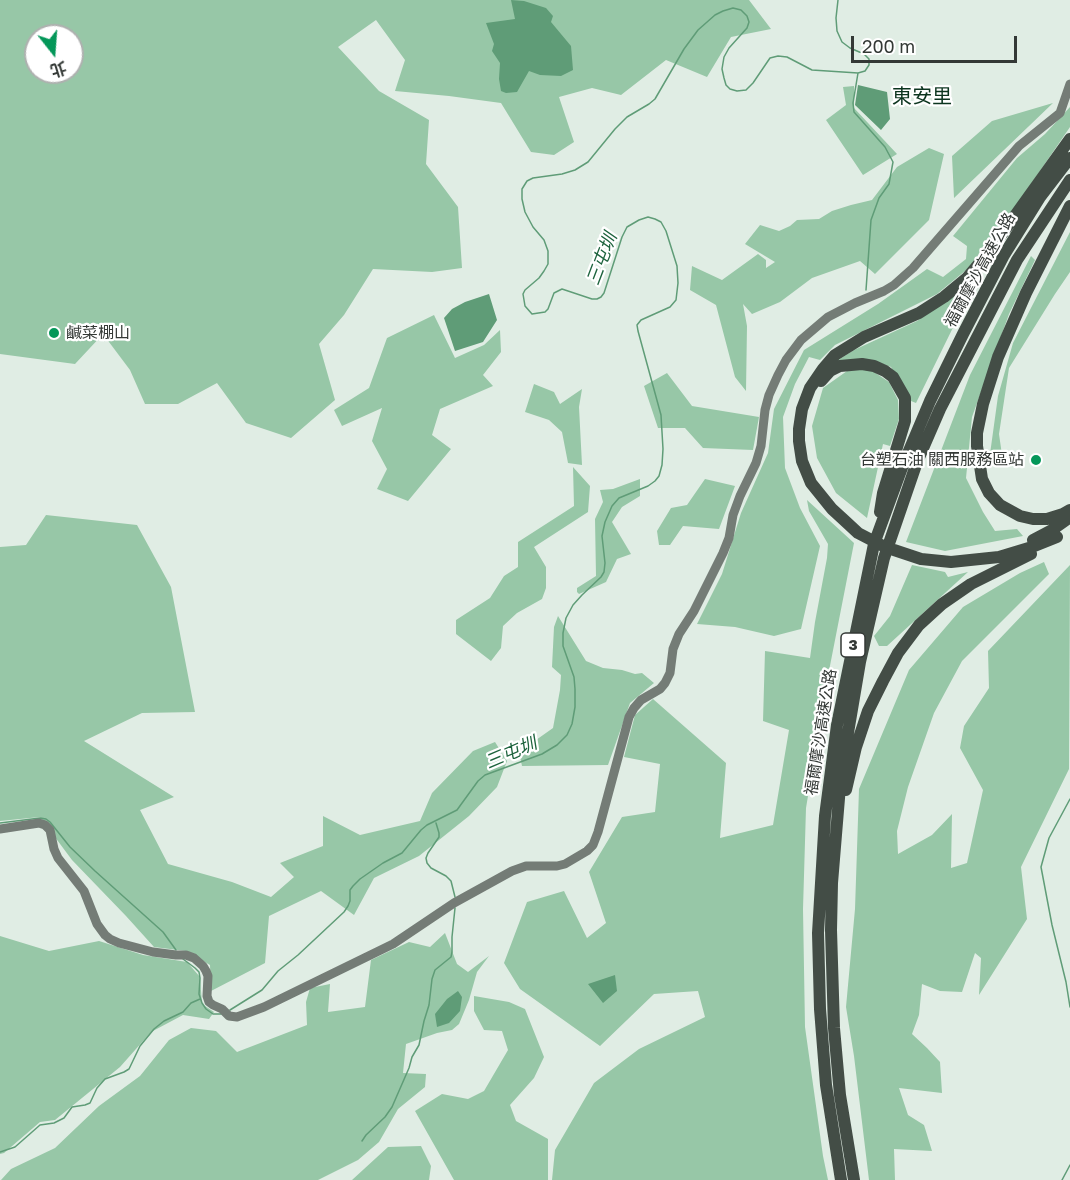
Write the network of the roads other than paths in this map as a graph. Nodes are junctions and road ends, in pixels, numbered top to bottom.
1 (1070, 84) edge
2 (1070, 139) edge
3 (1070, 158) edge
4 (1070, 180) edge
5 (1070, 206) edge
6 (1070, 510) edge
7 (844, 517) junction
8 (1070, 517) edge
9 (874, 544) junction
10 (916, 554) junction
11 (0, 829) edge
12 (836, 833) junction
13 (841, 1180) edge
14 (854, 1180) edge

1 - 11 street
2 - 7 highway
3 - 9 highway, 福爾摩沙高速公路 / 3
4 - 12 highway, 福爾摩沙高速公路 / 3
5 - 6 highway
7 - 9 highway
7 - 10 highway
8 - 10 highway
9 - 13 highway, 福爾摩沙高速公路 / 3
10 - 12 highway
12 - 14 highway, 福爾摩沙高速公路 / 3

